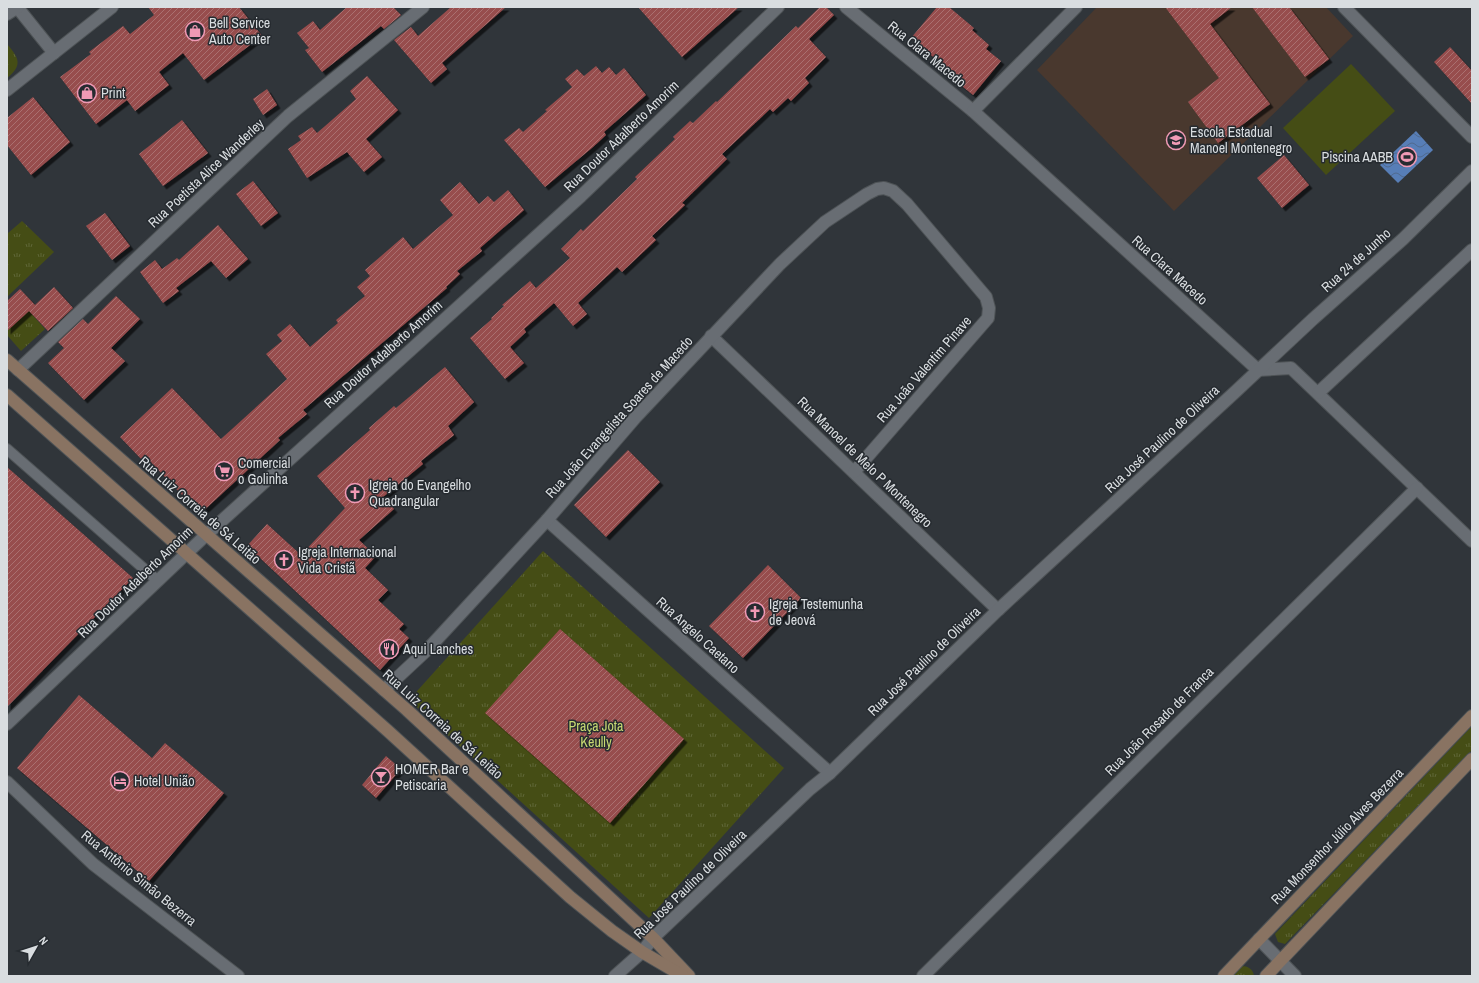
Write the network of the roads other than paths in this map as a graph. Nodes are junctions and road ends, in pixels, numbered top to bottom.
1 (17, 7) edge
2 (112, 7) edge
3 (422, 7) edge
4 (778, 7) edge
5 (846, 7) edge
6 (1076, 7) edge
7 (1344, 7) edge
8 (7, 14) edge
9 (54, 53) junction
10 (7, 90) edge
11 (973, 111) junction
12 (1472, 137) edge
13 (1472, 171) edge
14 (893, 191) joint
15 (1472, 250) edge
16 (711, 336) junction
17 (7, 360) edge
18 (18, 370) junction
19 (1258, 370) junction
20 (1318, 393) junction
21 (7, 395) edge
22 (7, 449) edge
23 (854, 472) junction
24 (1417, 488) junction
25 (547, 520) junction
26 (206, 535) junction
27 (1472, 541) edge
28 (187, 554) junction
29 (158, 581) junction
30 (998, 610) junction
31 (384, 690) junction
32 (1472, 716) edge
33 (7, 724) edge
34 (1472, 759) edge
35 (830, 773) junction
36 (7, 782) edge
37 (653, 938) junction
38 (1259, 939) junction
39 (642, 952) junction
40 (1279, 961) junction
41 (238, 976) edge
42 (615, 976) edge
43 (684, 976) edge
44 (689, 976) edge
45 (923, 976) edge
46 (1224, 976) edge
47 (1266, 976) edge
48 (1295, 976) edge

1 - 8 street
1 - 9 street
2 - 9 street
3 - 18 street, Rua Poetista Alice Wanderley
4 - 26 street, Rua Doutor Adalberto Amorim
5 - 11 street, Rua Clara Macedo
6 - 11 street
7 - 12 street
9 - 10 street
11 - 19 street, Rua Clara Macedo
13 - 19 street, Rua 24 de Junho
14 - 16 street, Rua João Evangelista Soares de Macedo
14 - 23 street, Rua João Valentim Pinave
15 - 20 street
16 - 23 street, Rua Manoel de Melo P Montenegro
16 - 25 street, Rua João Evangelista Soares de Macedo
17 - 18 main road, Rua Luiz Correia de Sá Leitão
18 - 26 main road, Rua Luiz Correia de Sá Leitão
19 - 20 street
19 - 30 street, Rua José Paulino de Oliveira
20 - 24 street
21 - 28 main road
22 - 29 lane
23 - 30 street, Rua Manoel de Melo P Montenegro
24 - 27 street
24 - 45 street, Rua João Rosado de Franca
25 - 31 street, Rua João Evangelista Soares de Macedo
25 - 35 street, Rua Angelo Caetano
26 - 28 street, Rua Doutor Adalberto Amorim
26 - 31 main road, Rua Luiz Correia de Sá Leitão
28 - 29 street, Rua Doutor Adalberto Amorim
28 - 39 main road
29 - 33 street, Rua Doutor Adalberto Amorim
30 - 35 street, Rua José Paulino de Oliveira
31 - 37 main road, Rua Luiz Correia de Sá Leitão
32 - 38 main road, Rua Monsenhor Júlio Alves Bezerra
34 - 40 main road
35 - 37 street, Rua José Paulino de Oliveira
36 - 41 street, Rua Antônio Simão Bezerra
37 - 39 street, Rua José Paulino de Oliveira
37 - 44 main road, Rua Luiz Correia de Sá Leitão
38 - 40 street
38 - 46 main road, Rua Monsenhor Júlio Alves Bezerra
39 - 42 street, Rua José Paulino de Oliveira
39 - 43 main road
40 - 47 main road
40 - 48 street

